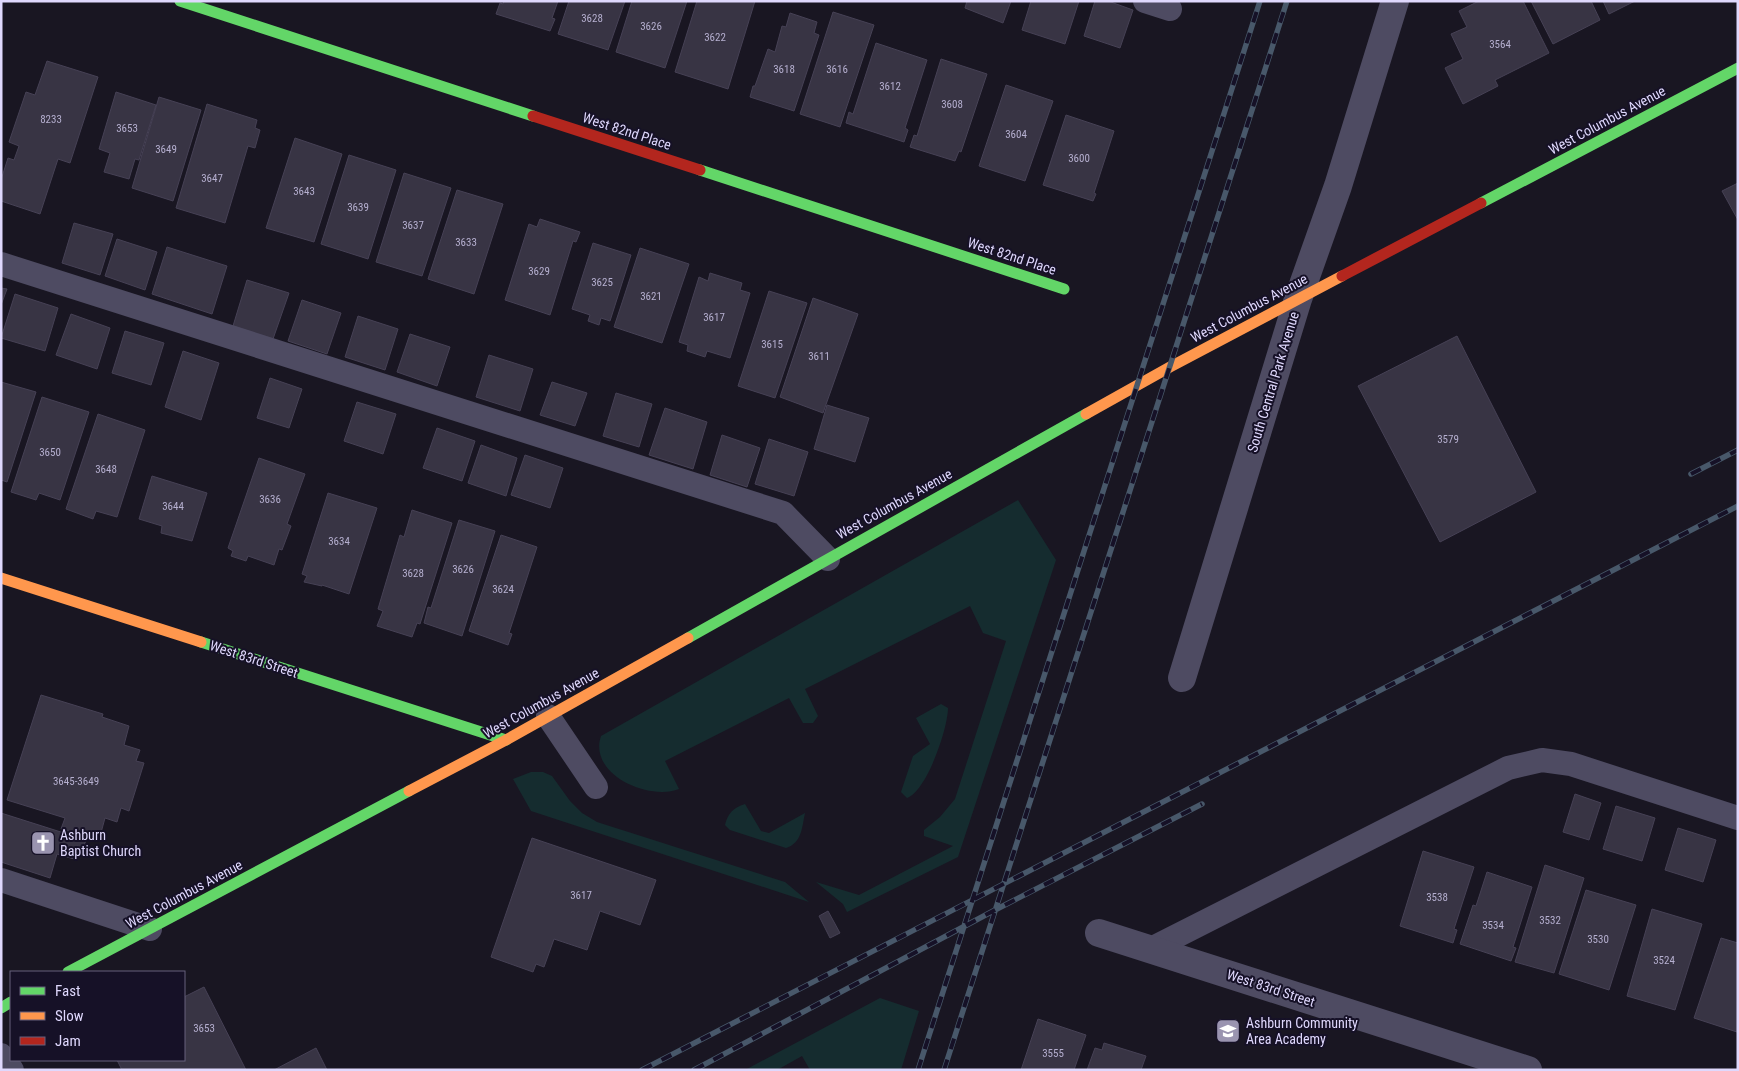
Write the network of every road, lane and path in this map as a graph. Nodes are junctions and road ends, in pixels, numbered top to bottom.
1 (180, 1) edge
2 (1145, 1) edge
3 (1395, 1) edge
4 (1170, 9) dead end
5 (1738, 68) edge
6 (1, 264) edge
7 (1064, 289) dead end
8 (1298, 299) junction
9 (828, 559) junction
10 (1, 578) edge
11 (1182, 678) dead end
12 (548, 716) junction
13 (506, 740) junction
14 (596, 787) dead end
15 (1738, 818) edge
16 (1, 880) edge
17 (150, 929) junction
18 (1099, 933) dead end
19 (1149, 950) junction
20 (70, 971) edge
21 (1, 1055) edge
22 (12, 1070) edge
23 (1528, 1070) edge

1 - 7 main road, West 82nd Place
2 - 4 lane
3 - 8 street, South Central Park Avenue
5 - 8 main road, West Columbus Avenue
6 - 9 lane
8 - 9 main road, West Columbus Avenue
8 - 11 street, South Central Park Avenue
9 - 12 main road, West Columbus Avenue
10 - 13 main road, West 83rd Street
12 - 13 main road, West Columbus Avenue
12 - 14 lane
13 - 17 main road, West Columbus Avenue
15 - 19 lane
16 - 17 lane
17 - 20 main road, West Columbus Avenue
18 - 19 street, West 83rd Street
19 - 23 street, West 83rd Street
21 - 22 lane

